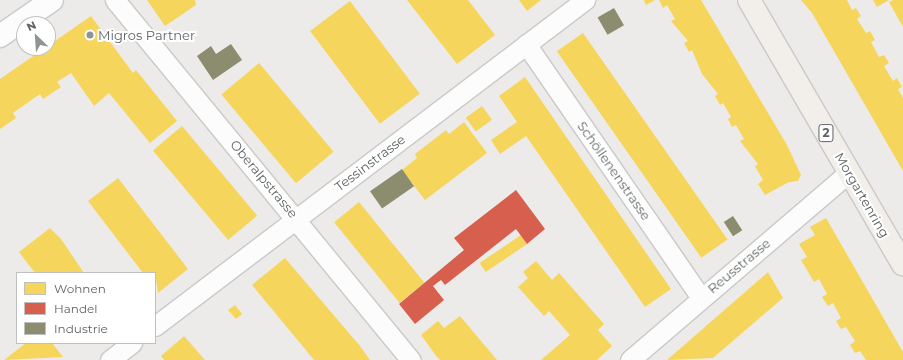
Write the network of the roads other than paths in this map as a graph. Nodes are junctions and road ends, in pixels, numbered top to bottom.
1 (52, 0) edge
2 (115, 0) edge
3 (585, 0) edge
4 (749, 0) edge
5 (0, 36) edge
6 (526, 44) junction
7 (849, 172) junction
8 (296, 218) junction
9 (903, 265) edge
10 (702, 298) junction
11 (156, 325) edge
12 (411, 360) edge
13 (630, 360) edge

1 - 5 street
2 - 8 street, Oberalpstrasse
3 - 6 street, Tessinstrasse
4 - 7 main road, Morgartenring / 2
6 - 8 street, Tessinstrasse
6 - 10 street, Schöllenenstrasse
7 - 9 main road, Morgartenring / 2
7 - 10 street, Reusstrasse
8 - 11 street, Tessinstrasse
8 - 12 street, Oberalpstrasse
10 - 13 street, Reusstrasse

